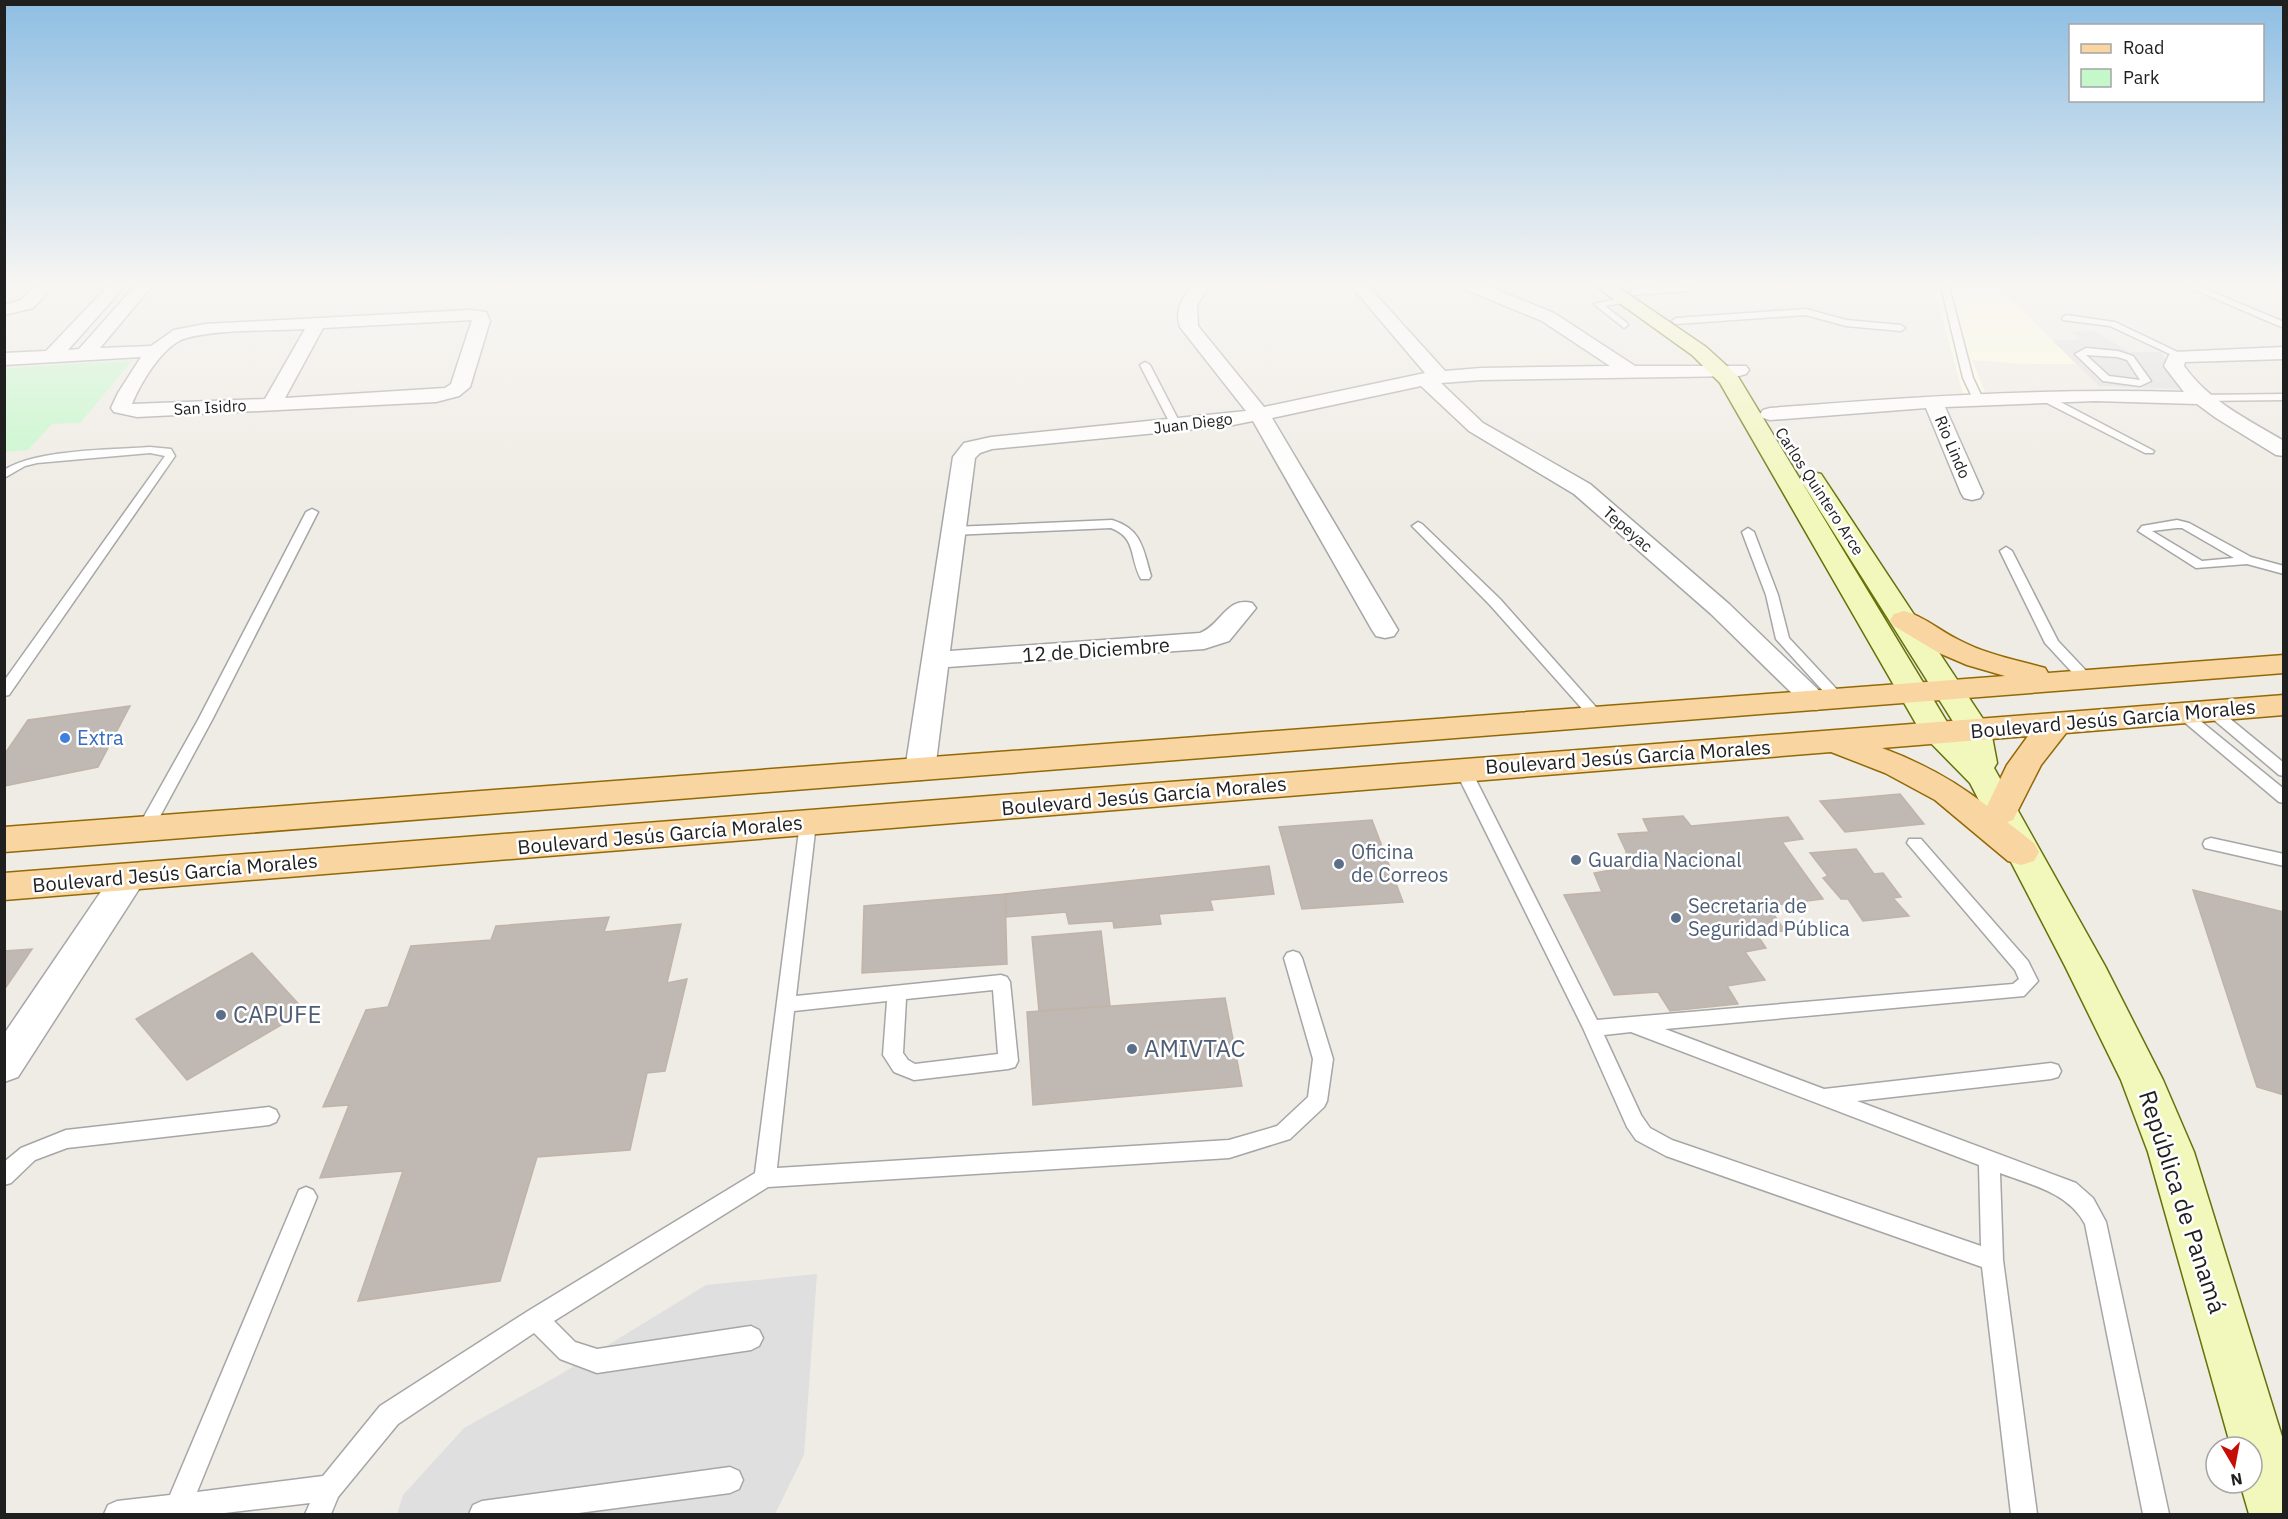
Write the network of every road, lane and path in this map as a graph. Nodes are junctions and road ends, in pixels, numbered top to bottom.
1 (30, 358) edge
2 (149, 358) edge
3 (297, 358) edge
4 (469, 358) edge
5 (1214, 358) edge
6 (1416, 358) edge
7 (1610, 358) edge
8 (1712, 358) edge
9 (1722, 358) edge
10 (1963, 358) edge
11 (2084, 358) edge
12 (2129, 358) edge
13 (2176, 358) edge
14 (4, 359) edge
15 (1144, 365) dead end
16 (1730, 370) junction
17 (1631, 372) junction
18 (1432, 378) junction
19 (2140, 389) junction
20 (2283, 397) edge
21 (2045, 398) junction
22 (2199, 398) junction
23 (1978, 399) junction
24 (1933, 401) junction
25 (272, 403) junction
26 (1770, 414) junction
27 (1260, 415) junction
28 (1176, 425) junction
29 (2283, 450) edge
30 (2149, 451) dead end
31 (4, 476) edge
32 (1972, 493) dead end
33 (312, 512) dead end
34 (1808, 513) junction
35 (1835, 514) junction
36 (1418, 526) dead end
37 (953, 531) junction
38 (1748, 532) dead end
39 (2006, 551) dead end
40 (2247, 560) junction
41 (2283, 570) edge
42 (1145, 576) dead end
43 (1243, 608) dead end
44 (1904, 620) junction
45 (1385, 630) dead end
46 (935, 660) junction
47 (2283, 664) edge
48 (2086, 679) junction
49 (2053, 680) junction
50 (1950, 691) junction
51 (4, 692) edge
52 (1913, 694) junction
53 (1827, 700) junction
54 (2283, 705) edge
55 (2197, 712) junction
56 (1598, 717) junction
57 (2056, 724) junction
58 (1974, 730) junction
59 (1938, 734) junction
60 (1836, 742) junction
61 (920, 770) junction
62 (1463, 770) junction
63 (2283, 771) edge
64 (1992, 794) junction
65 (2283, 798) edge
66 (808, 823) junction
67 (144, 829) junction
68 (4, 840) edge
69 (1916, 843) dead end
70 (2211, 844) dead end
71 (2021, 852) junction
72 (2283, 860) edge
73 (129, 877) junction
74 (4, 887) edge
75 (1293, 958) dead end
76 (897, 994) junction
77 (785, 1005) junction
78 (1633, 1025) junction
79 (1592, 1028) junction
80 (4, 1065) edge
81 (2051, 1071) dead end
82 (1824, 1096) junction
83 (269, 1116) dead end
84 (1989, 1160) junction
85 (4, 1176) edge
86 (765, 1178) junction
87 (306, 1197) dead end
88 (1992, 1260) junction
89 (536, 1319) junction
90 (751, 1338) dead end
91 (730, 1480) dead end
92 (329, 1488) junction
93 (178, 1507) junction
94 (117, 1515) edge
95 (318, 1515) edge
96 (482, 1515) edge
97 (2024, 1515) edge
98 (2156, 1515) edge
99 (2277, 1515) edge

1 - 14 street, San Isidro
2 - 25 street, San Isidro
3 - 25 street
4 - 25 street, San Isidro
5 - 27 street
6 - 18 street, Tepeyac
7 - 17 street
8 - 16 main road, Carlos Quintero Arce
9 - 16 main road, Carlos Quintero Arce
10 - 23 lane
11 - 19 lane
12 - 19 lane
13 - 22 street
15 - 28 lane
16 - 17 street, Juan Diego
16 - 26 main road, Carlos Quintero Arce
16 - 34 main road, Carlos Quintero Arce
17 - 18 street, Juan Diego
18 - 27 street, Juan Diego
18 - 53 street, Tepeyac
19 - 21 street
19 - 22 street
20 - 22 lane
21 - 23 street
21 - 30 lane
22 - 29 street
23 - 24 street
24 - 26 street
24 - 32 street, Rio Lindo
26 - 35 main road, Carlos Quintero Arce
27 - 28 street, Juan Diego
27 - 45 street
28 - 37 street, Juan Diego
31 - 51 lane
33 - 67 lane
34 - 35 main road
34 - 52 main road, Carlos Quintero Arce
35 - 44 main road, Carlos Quintero Arce
36 - 56 lane
37 - 42 lane
37 - 46 street, Juan Diego
38 - 53 lane
39 - 48 lane
40 - 40 lane
40 - 41 lane
43 - 46 street, 12 de Diciembre
44 - 49 main road
44 - 50 main road, Carlos Quintero Arce
46 - 61 street, Juan Diego
47 - 48 main road, Boulevard Jesús García Morales
48 - 49 main road, Boulevard Jesús García Morales
49 - 50 main road, Boulevard Jesús García Morales
50 - 52 main road, Boulevard Jesús García Morales
50 - 58 main road, Carlos Quintero Arce
52 - 53 main road, Boulevard Jesús García Morales
52 - 59 main road, Carlos Quintero Arce
53 - 56 main road, Boulevard Jesús García Morales
54 - 55 main road, Boulevard Jesús García Morales
55 - 57 main road, Boulevard Jesús García Morales
55 - 63 lane
55 - 65 lane
56 - 61 main road, Boulevard Jesús García Morales
57 - 58 main road, Boulevard Jesús García Morales
57 - 64 main road
58 - 59 main road, Boulevard Jesús García Morales
58 - 64 main road, República de Panamá
59 - 60 main road, Boulevard Jesús García Morales
59 - 64 main road, República de Panamá
60 - 62 main road, Boulevard Jesús García Morales
60 - 71 main road
61 - 67 main road, Boulevard Jesús García Morales
62 - 66 main road, Boulevard Jesús García Morales
62 - 79 lane
64 - 71 main road, República de Panamá
66 - 73 main road, Boulevard Jesús García Morales
66 - 77 lane
67 - 68 main road, Boulevard Jesús García Morales
69 - 78 lane
70 - 72 lane
71 - 99 main road, República de Panamá
73 - 74 main road, Boulevard Jesús García Morales
73 - 80 street
75 - 86 lane
76 - 76 lane
76 - 77 lane
77 - 86 lane
78 - 79 lane
78 - 82 lane
79 - 88 lane
81 - 82 lane
82 - 84 lane
83 - 85 lane
84 - 88 lane
84 - 98 lane
86 - 89 lane
87 - 93 lane
88 - 97 lane
89 - 90 lane
89 - 92 lane
91 - 96 lane
92 - 93 lane
92 - 95 lane
93 - 94 lane

